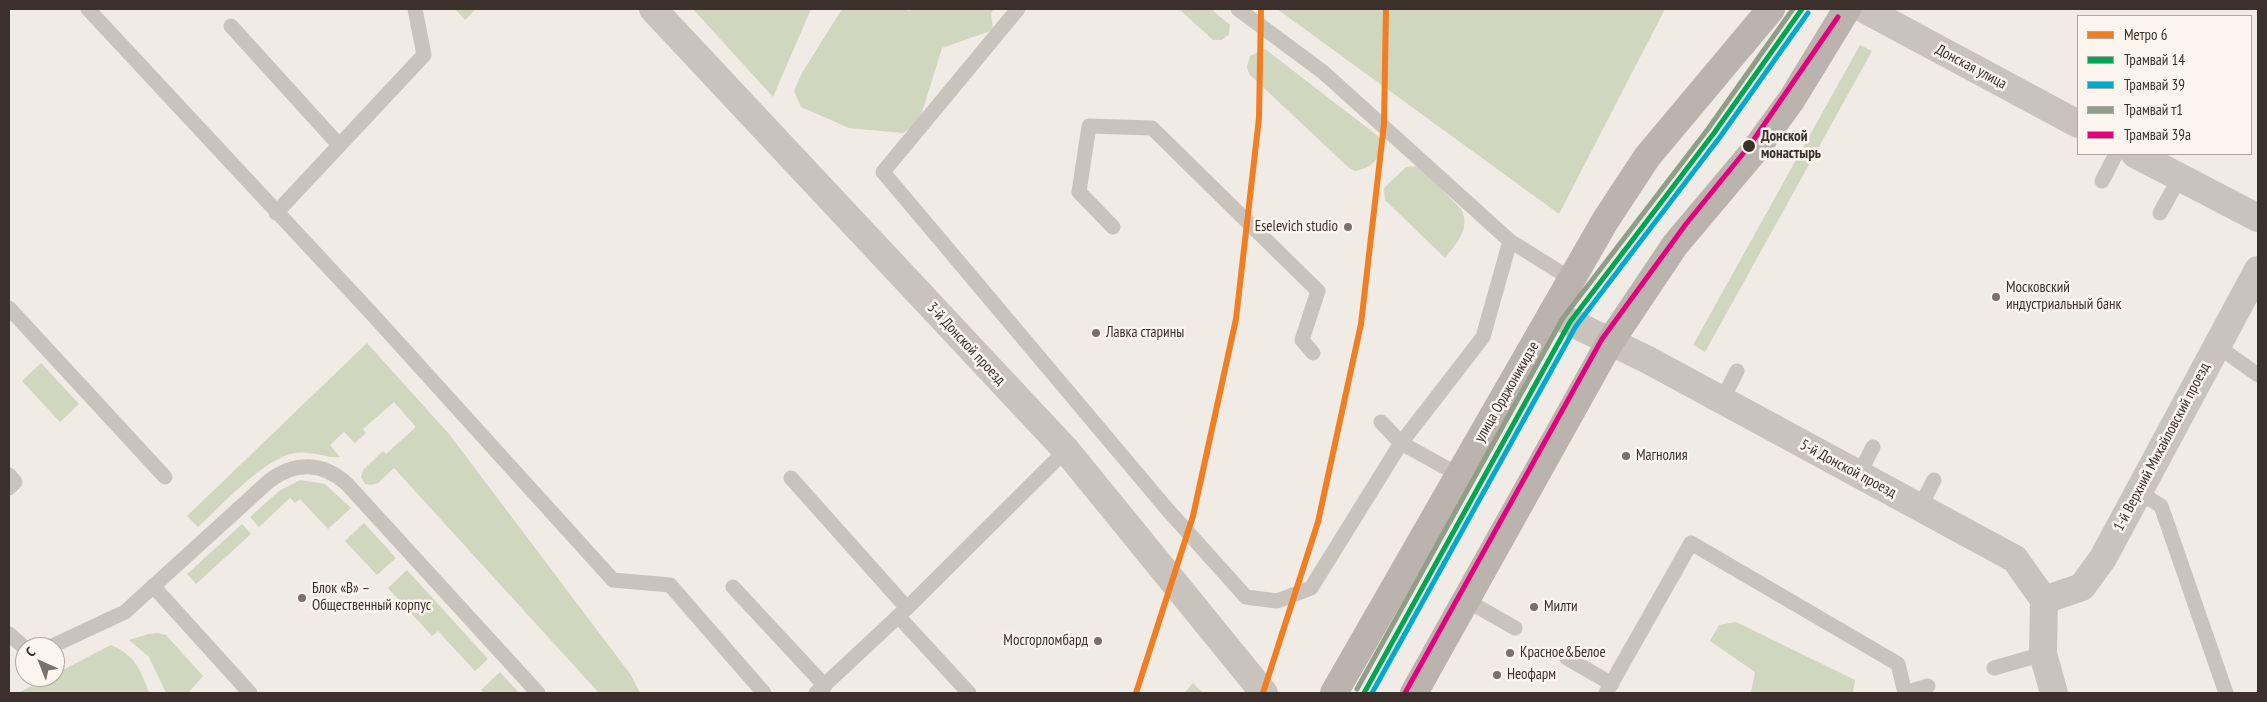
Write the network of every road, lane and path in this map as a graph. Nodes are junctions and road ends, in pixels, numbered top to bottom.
1 (88, 9) edge
2 (415, 9) edge
3 (653, 9) edge
4 (1018, 9) edge
5 (1238, 9) edge
6 (1771, 9) edge
7 (1847, 9) edge
8 (1864, 9) edge
9 (231, 26) dead end
10 (2077, 123) edge
11 (339, 145) junction
12 (2115, 155) edge
13 (2137, 155) edge
14 (2180, 177) junction
15 (2102, 180) dead end
16 (276, 213) junction
17 (2160, 213) dead end
18 (2258, 218) edge
19 (1113, 227) dead end
20 (1510, 241) junction
21 (2258, 270) edge
22 (1571, 279) junction
23 (9, 308) edge
24 (1552, 314) junction
25 (1610, 342) junction
26 (2216, 345) junction
27 (1313, 353) dead end
28 (1737, 371) dead end
29 (2258, 375) edge
30 (1722, 400) junction
31 (1381, 422) dead end
32 (1401, 443) junction
33 (1874, 447) dead end
34 (1066, 450) junction
35 (1859, 474) junction
36 (9, 475) edge
37 (1459, 475) junction
38 (165, 476) dead end
39 (791, 478) dead end
40 (1934, 480) dead end
41 (9, 488) edge
42 (2138, 492) junction
43 (1920, 507) junction
44 (153, 586) junction
45 (732, 587) dead end
46 (1466, 600) junction
47 (2044, 600) junction
48 (903, 612) junction
49 (1514, 628) dead end
50 (65, 640) edge
51 (2043, 654) junction
52 (1567, 658) dead end
53 (1994, 668) dead end
54 (1928, 686) dead end
55 (1609, 688) edge
56 (821, 690) edge
57 (250, 693) edge
58 (538, 693) edge
59 (764, 693) edge
60 (969, 693) edge
61 (1264, 693) edge
62 (1334, 693) edge
63 (1414, 693) edge
64 (1905, 693) edge
65 (2054, 693) edge
66 (2226, 693) edge

1 - 16 lane
2 - 11 lane
3 - 34 street, 3-й Донской проезд
4 - 32 lane
5 - 20 lane
6 - 22 main road, улица Орджоникидзе
7 - 25 main road
8 - 10 street, Донская улица
9 - 11 lane
11 - 16 lane
12 - 15 lane
13 - 14 street
14 - 17 lane
14 - 18 street
16 - 59 lane
19 - 27 lane
20 - 22 lane
20 - 32 lane
21 - 26 street, 1-й Верхний Михайловский проезд
22 - 24 main road, улица Орджоникидзе
23 - 38 lane
24 - 25 street, 5-й Донской проезд
24 - 37 main road, улица Орджоникидзе
25 - 30 street, 5-й Донской проезд
25 - 46 main road
26 - 29 lane
26 - 42 street, 1-й Верхний Михайловский проезд
28 - 30 lane
30 - 35 street, 5-й Донской проезд
31 - 32 lane
32 - 37 lane
33 - 35 lane
34 - 48 lane
34 - 61 street, 3-й Донской проезд
35 - 43 street, 5-й Донской проезд
36 - 41 lane
37 - 62 main road, улица Орджоникидзе
39 - 48 lane
40 - 43 lane
42 - 47 street, 1-й Верхний Михайловский проезд
42 - 66 lane
43 - 47 street, 5-й Донской проезд
44 - 50 lane
44 - 57 lane
44 - 58 lane
45 - 56 lane
46 - 49 lane
46 - 63 main road
47 - 51 street
48 - 56 lane
48 - 60 lane
51 - 53 lane
51 - 65 street
52 - 55 lane
54 - 64 lane
55 - 64 lane

